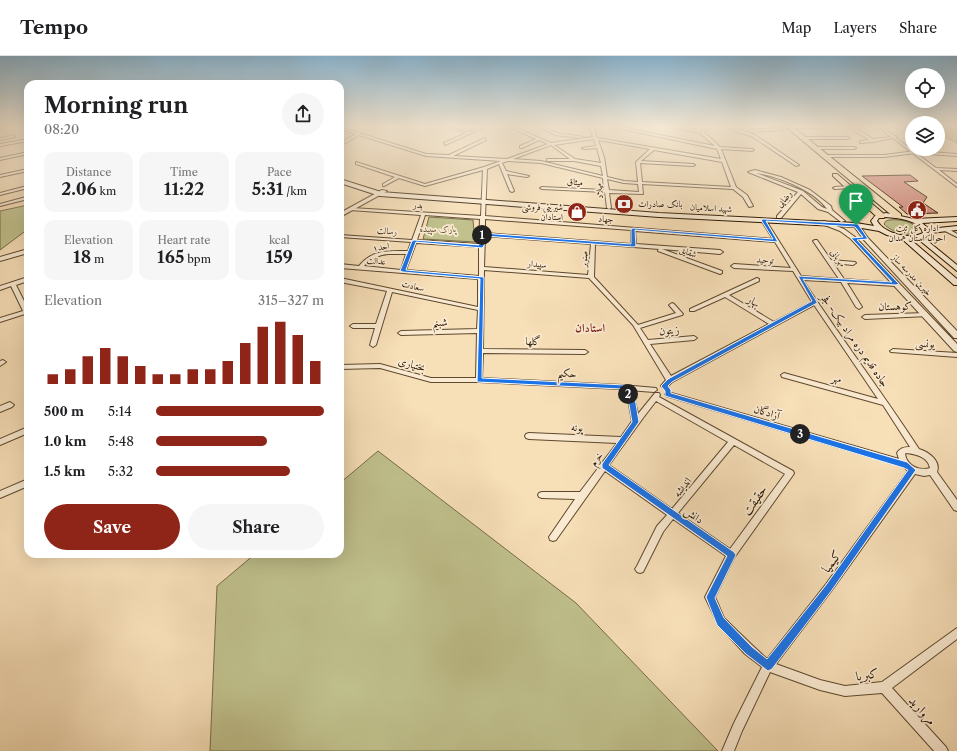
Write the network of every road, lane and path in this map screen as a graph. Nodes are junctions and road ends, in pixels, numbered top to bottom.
1 (499, 158) edge
2 (602, 158) edge
3 (642, 158) edge
4 (710, 158) edge
5 (787, 158) edge
6 (817, 158) edge
7 (846, 158) edge
8 (922, 158) edge
9 (511, 159) junction
10 (530, 160) junction
11 (574, 160) joint
12 (822, 160) junction
13 (724, 161) joint
14 (500, 162) junction
15 (638, 162) junction
16 (357, 163) dead end
17 (520, 164) dead end
18 (603, 165) junction
19 (797, 165) dead end
20 (693, 166) dead end
21 (485, 168) junction
22 (827, 168) dead end
23 (934, 169) junction
24 (957, 170) edge
25 (24, 171) edge
26 (505, 172) junction
27 (0, 176) edge
28 (398, 176) junction
29 (527, 176) dead end
30 (344, 178) edge
31 (606, 179) junction
32 (950, 181) junction
33 (957, 181) edge
34 (344, 182) edge
35 (640, 184) junction
36 (957, 186) edge
37 (849, 187) junction
38 (24, 188) edge
39 (542, 188) dead end
40 (734, 188) junction
41 (835, 188) dead end
42 (380, 190) junction
43 (512, 191) dead end
44 (607, 192) junction
45 (801, 192) junction
46 (0, 194) edge
47 (24, 199) edge
48 (483, 200) junction
49 (0, 205) edge
50 (751, 206) dead end
51 (344, 207) edge
52 (609, 208) junction
53 (352, 209) junction
54 (830, 211) junction
55 (344, 213) edge
56 (424, 213) junction
57 (881, 216) junction
58 (898, 216) junction
59 (482, 218) junction
60 (779, 218) junction
61 (957, 219) edge
62 (763, 220) junction
63 (843, 221) junction
64 (874, 221) junction
65 (913, 221) junction
66 (824, 223) junction
67 (856, 225) junction
68 (957, 228) edge
69 (633, 229) junction
70 (881, 229) junction
71 (945, 229) junction
72 (927, 231) junction
73 (482, 234) junction
74 (344, 236) edge
75 (957, 236) edge
76 (904, 237) junction
77 (853, 238) junction
78 (919, 238) junction
79 (866, 239) junction
80 (414, 241) junction
81 (777, 241) junction
82 (815, 241) dead end
83 (593, 243) junction
84 (482, 246) junction
85 (634, 246) junction
86 (651, 247) junction
87 (24, 252) edge
88 (720, 252) dead end
89 (410, 253) junction
90 (0, 259) edge
91 (829, 261) junction
92 (853, 263) dead end
93 (734, 266) dead end
94 (344, 267) edge
95 (360, 268) junction
96 (482, 268) junction
97 (957, 269) edge
98 (795, 270) junction
99 (403, 271) junction
100 (720, 272) dead end
101 (591, 277) junction
102 (482, 278) junction
103 (800, 278) junction
104 (24, 280) edge
105 (757, 280) dead end
106 (344, 281) edge
107 (843, 281) junction
108 (957, 283) edge
109 (13, 284) junction
110 (896, 284) junction
111 (0, 288) edge
112 (390, 290) junction
113 (725, 295) junction
114 (815, 302) junction
115 (672, 305) dead end
116 (24, 306) edge
117 (859, 307) dead end
118 (481, 310) junction
119 (692, 310) dead end
120 (24, 313) edge
121 (926, 315) junction
122 (865, 317) dead end
123 (0, 320) edge
124 (773, 324) junction
125 (353, 326) dead end
126 (379, 326) junction
127 (637, 327) junction
128 (480, 331) junction
129 (401, 333) dead end
130 (957, 336) edge
131 (694, 338) dead end
132 (647, 342) junction
133 (374, 345) dead end
134 (957, 349) edge
135 (480, 351) junction
136 (892, 351) dead end
137 (585, 352) dead end
138 (957, 355) edge
139 (344, 367) edge
140 (784, 375) dead end
141 (479, 380) junction
142 (670, 380) junction
143 (664, 386) junction
144 (622, 387) junction
145 (656, 394) junction
146 (668, 394) junction
147 (885, 403) junction
148 (10, 404) dead end
149 (0, 409) edge
150 (636, 422) junction
151 (24, 433) edge
152 (529, 436) dead end
153 (623, 440) junction
154 (733, 441) junction
155 (0, 442) edge
156 (916, 451) junction
157 (604, 466) junction
158 (910, 468) junction
159 (932, 472) junction
160 (24, 484) edge
161 (0, 495) edge
162 (542, 495) dead end
163 (582, 496) junction
164 (957, 507) edge
165 (674, 515) junction
166 (553, 537) dead end
167 (732, 555) junction
168 (640, 569) dead end
169 (957, 633) edge
170 (768, 666) junction
171 (884, 687) junction
172 (728, 751) edge
173 (942, 751) edge

1 - 9 street
2 - 18 street, میلاد
3 - 15 street
4 - 13 street
5 - 19 street
6 - 12 main road
7 - 12 street
8 - 23 street
9 - 10 street
9 - 14 street
9 - 17 street
10 - 11 street
10 - 31 street
11 - 18 street
12 - 58 main road
13 - 40 street
14 - 21 street
14 - 26 street
15 - 20 street
15 - 35 street
16 - 28 street
18 - 31 street, میلاد
21 - 28 street
21 - 48 street
22 - 37 main road
23 - 24 street
23 - 32 street
25 - 27 street
26 - 29 street
26 - 43 street
28 - 42 street
30 - 42 main road
31 - 35 street
31 - 44 street, میلاد
32 - 33 street
32 - 36 street
34 - 42 main road
35 - 40 street
35 - 44 street
37 - 41 street
37 - 57 main road
38 - 46 street
39 - 44 street, میثاق
40 - 50 street
42 - 48 main road, شهید اسلامیان
42 - 51 street
42 - 53 street
44 - 52 street, میلاد
45 - 54 street
45 - 54 street
45 - 60 street, رضایی
47 - 49 street
48 - 52 main road, شهید اسلامیان
48 - 59 street
48 - 62 main road, شهید اسلامیان
52 - 60 main road, شهید اسلامیان
53 - 55 street
53 - 56 street, بدر
54 - 63 street
56 - 59 street, بدر
56 - 80 street
57 - 58 main road
57 - 64 main road
58 - 65 main road
59 - 69 street, جهاد
59 - 73 street
60 - 63 main road, شهید اسلامیان
61 - 65 main road
62 - 66 main road, شهید اسلامیان
62 - 81 street, جاده قدیم دره مراد بیک- فجر
63 - 64 main road, شهید اسلامیان
64 - 70 main road
65 - 72 main road
66 - 67 main road, شهید اسلامیان
66 - 77 street, خیرین مدرسه ساز
67 - 70 main road, شهید اسلامیان
67 - 79 street, خیرین مدرسه ساز
68 - 71 main road
69 - 81 street, جهاد
69 - 85 street
70 - 76 main road, شهید اسلامیان
71 - 72 main road
71 - 75 street
72 - 78 main road
73 - 83 street
73 - 84 street
74 - 80 street, رسالت
76 - 78 main road
76 - 108 main road
77 - 79 street
77 - 110 street, خیرین مدرسه ساز
78 - 97 main road
79 - 130 street, خیرین مدرسه ساز
80 - 84 street, رسالت
80 - 89 street
81 - 98 street, جاده قدیم دره مراد بیک- فجر
82 - 91 street, مهربانی
83 - 85 street
83 - 101 street, صنوبر
84 - 96 street
85 - 86 street
86 - 88 street
86 - 100 street, شقایق
87 - 90 street
89 - 95 street, احد۱
89 - 99 street
91 - 92 street
91 - 107 street, مهربانی
93 - 98 street, توحید
94 - 95 street, عدالت
95 - 99 street, عدالت
96 - 101 street, سپیدار
96 - 102 street
98 - 103 street, جاده قدیم دره مراد بیک- فجر
99 - 102 street, عدالت
101 - 127 street
102 - 118 street
103 - 107 street
103 - 114 street, جاده قدیم دره مراد بیک- فجر
104 - 109 street
105 - 113 street, بهار
106 - 112 street, سعادت
107 - 110 street
107 - 117 street, مهربانی
109 - 111 street
109 - 116 street
110 - 121 street, خیرین مدرسه ساز
112 - 118 street, سعادت
112 - 126 street
113 - 119 street, بهار
113 - 124 street, بهار
114 - 124 street
114 - 147 street, جاده قدیم دره مراد بیک- فجر
115 - 127 street
118 - 128 street
120 - 123 street
121 - 122 street, کوهستان
121 - 134 street, خیرین مدرسه ساز
124 - 142 street
125 - 126 street
126 - 133 street
127 - 132 street
128 - 129 street, شبنم
128 - 135 street
131 - 132 street, زیتون
132 - 142 street
135 - 137 street, گلها
135 - 141 street
136 - 138 street, یونسی
139 - 141 street, بختیاری
140 - 147 street, مهر
141 - 144 street, حکیم
142 - 143 street
143 - 145 street
143 - 146 street
144 - 145 street, حکیم
144 - 150 street
145 - 146 street
145 - 150 street, خرم
145 - 154 street, حقیقت
146 - 158 street, آزادگان
147 - 156 street, جاده قدیم دره مراد بیک- فجر
148 - 149 street
150 - 153 street, خرم
151 - 155 street
152 - 153 street, پونه
153 - 157 street, خرم
154 - 165 street, اندیشه
154 - 167 street, حقیقت
156 - 158 street
156 - 159 street
157 - 163 street, خرم
157 - 165 street, دانش
158 - 159 street, آزادگان
158 - 170 street, کیمیا
159 - 164 street
160 - 161 street
162 - 163 street
163 - 166 street, خرم
165 - 167 street, دانش
165 - 168 street, اندیشه
167 - 170 street, حقیقت
169 - 171 street, کبریا
170 - 171 street, کبریا
170 - 172 street, کیمیا
171 - 173 street, مروارید

